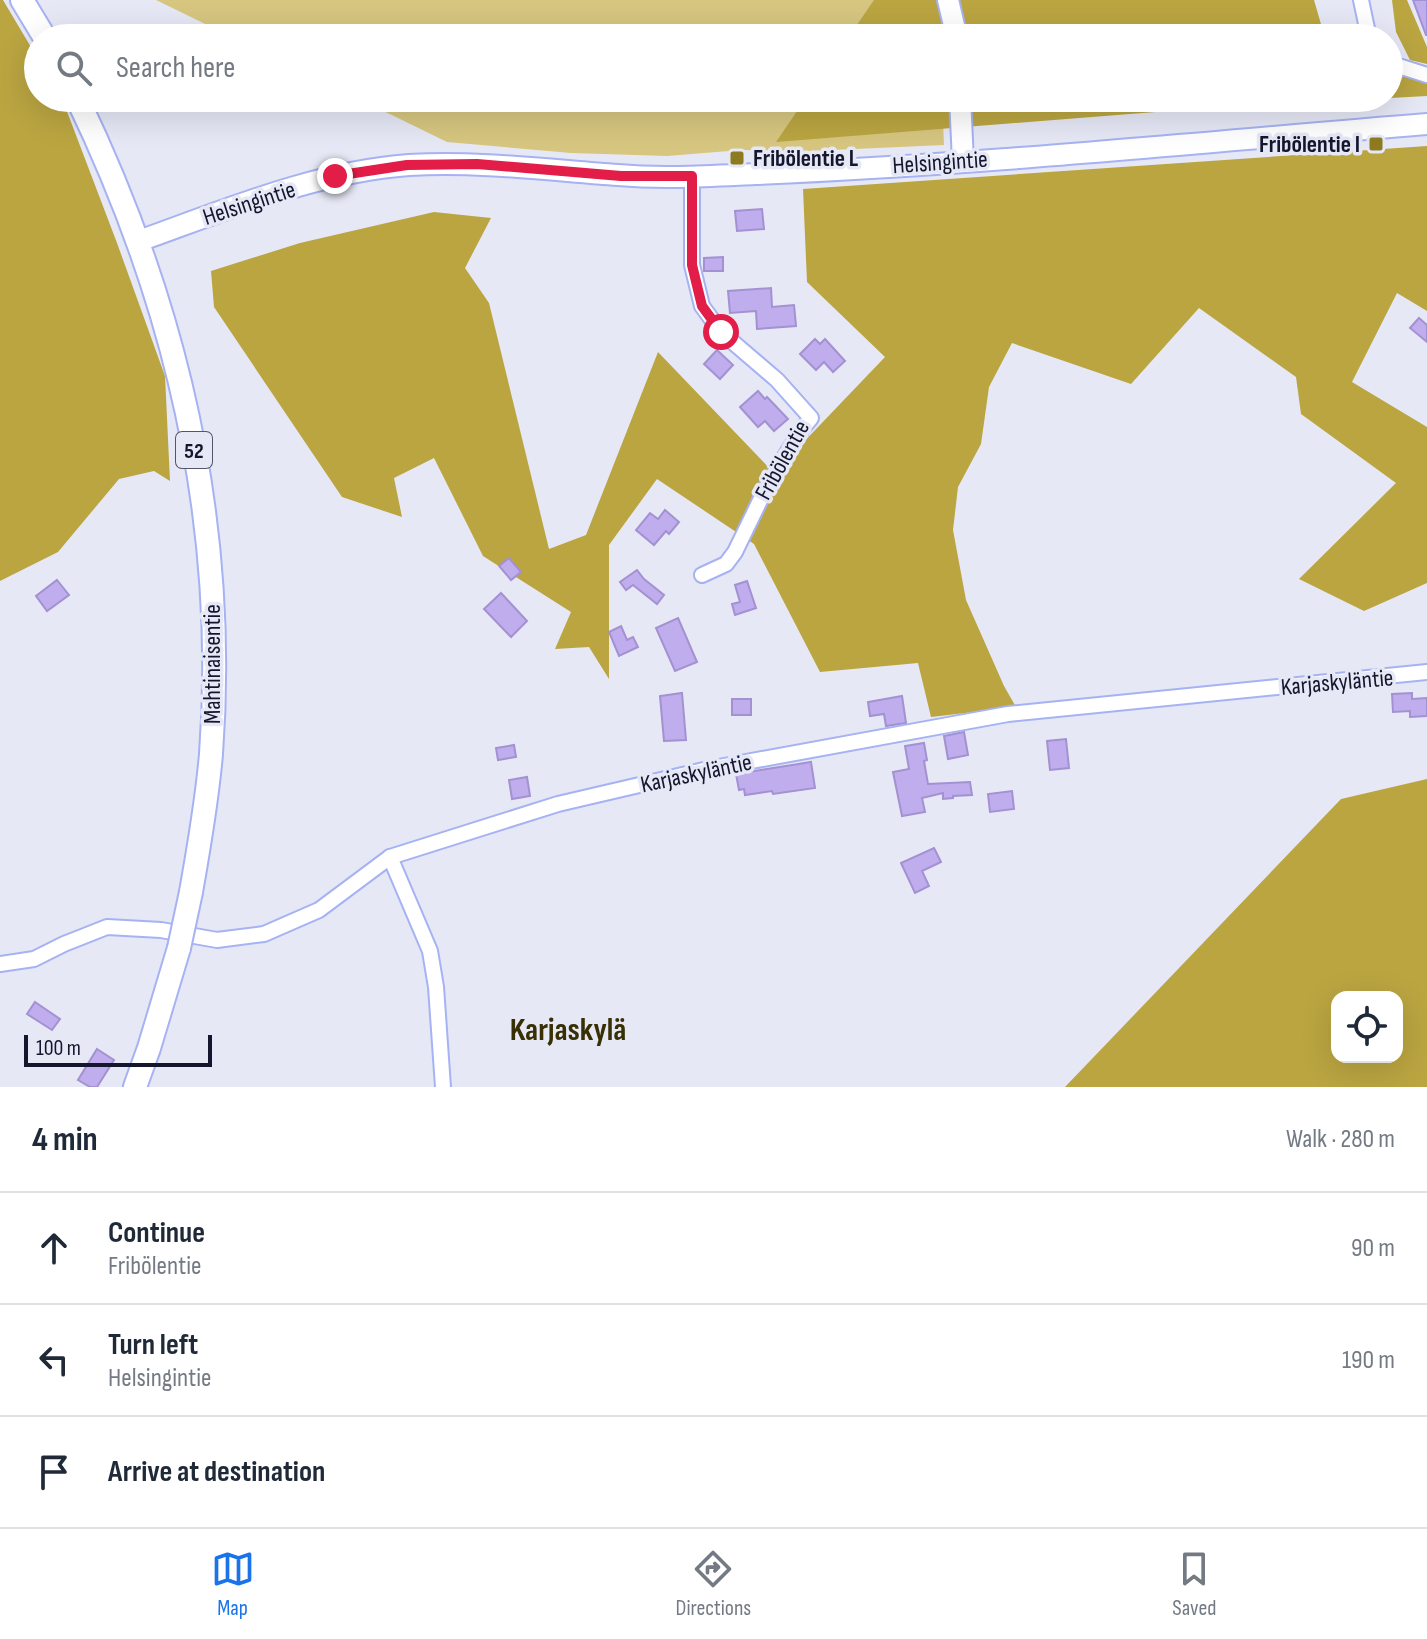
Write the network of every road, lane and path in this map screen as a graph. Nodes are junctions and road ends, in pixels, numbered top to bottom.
1 (22, 0) edge
2 (948, 0) edge
3 (1361, 0) edge
4 (37, 24) edge
5 (954, 24) edge
6 (1366, 24) edge
7 (1403, 67) edge
8 (1427, 75) edge
9 (84, 112) edge
10 (961, 112) edge
11 (1427, 124) edge
12 (963, 161) junction
13 (692, 176) junction
14 (139, 241) junction
15 (702, 575) dead end
16 (1427, 672) edge
17 (390, 857) junction
18 (0, 964) edge
19 (135, 1087) edge
20 (443, 1087) edge

1 - 4 main road
2 - 5 main road
3 - 6 street
7 - 8 street
9 - 14 main road, 52
10 - 12 main road
11 - 12 main road, Helsingintie
12 - 13 main road, Helsingintie
13 - 14 main road, Helsingintie
13 - 15 street, Fribölentie
14 - 19 main road, Mahtinaisentie / 52, bridge
16 - 17 street, Karjaskyläntie
17 - 18 street, Karjaskyläntie
17 - 20 street

